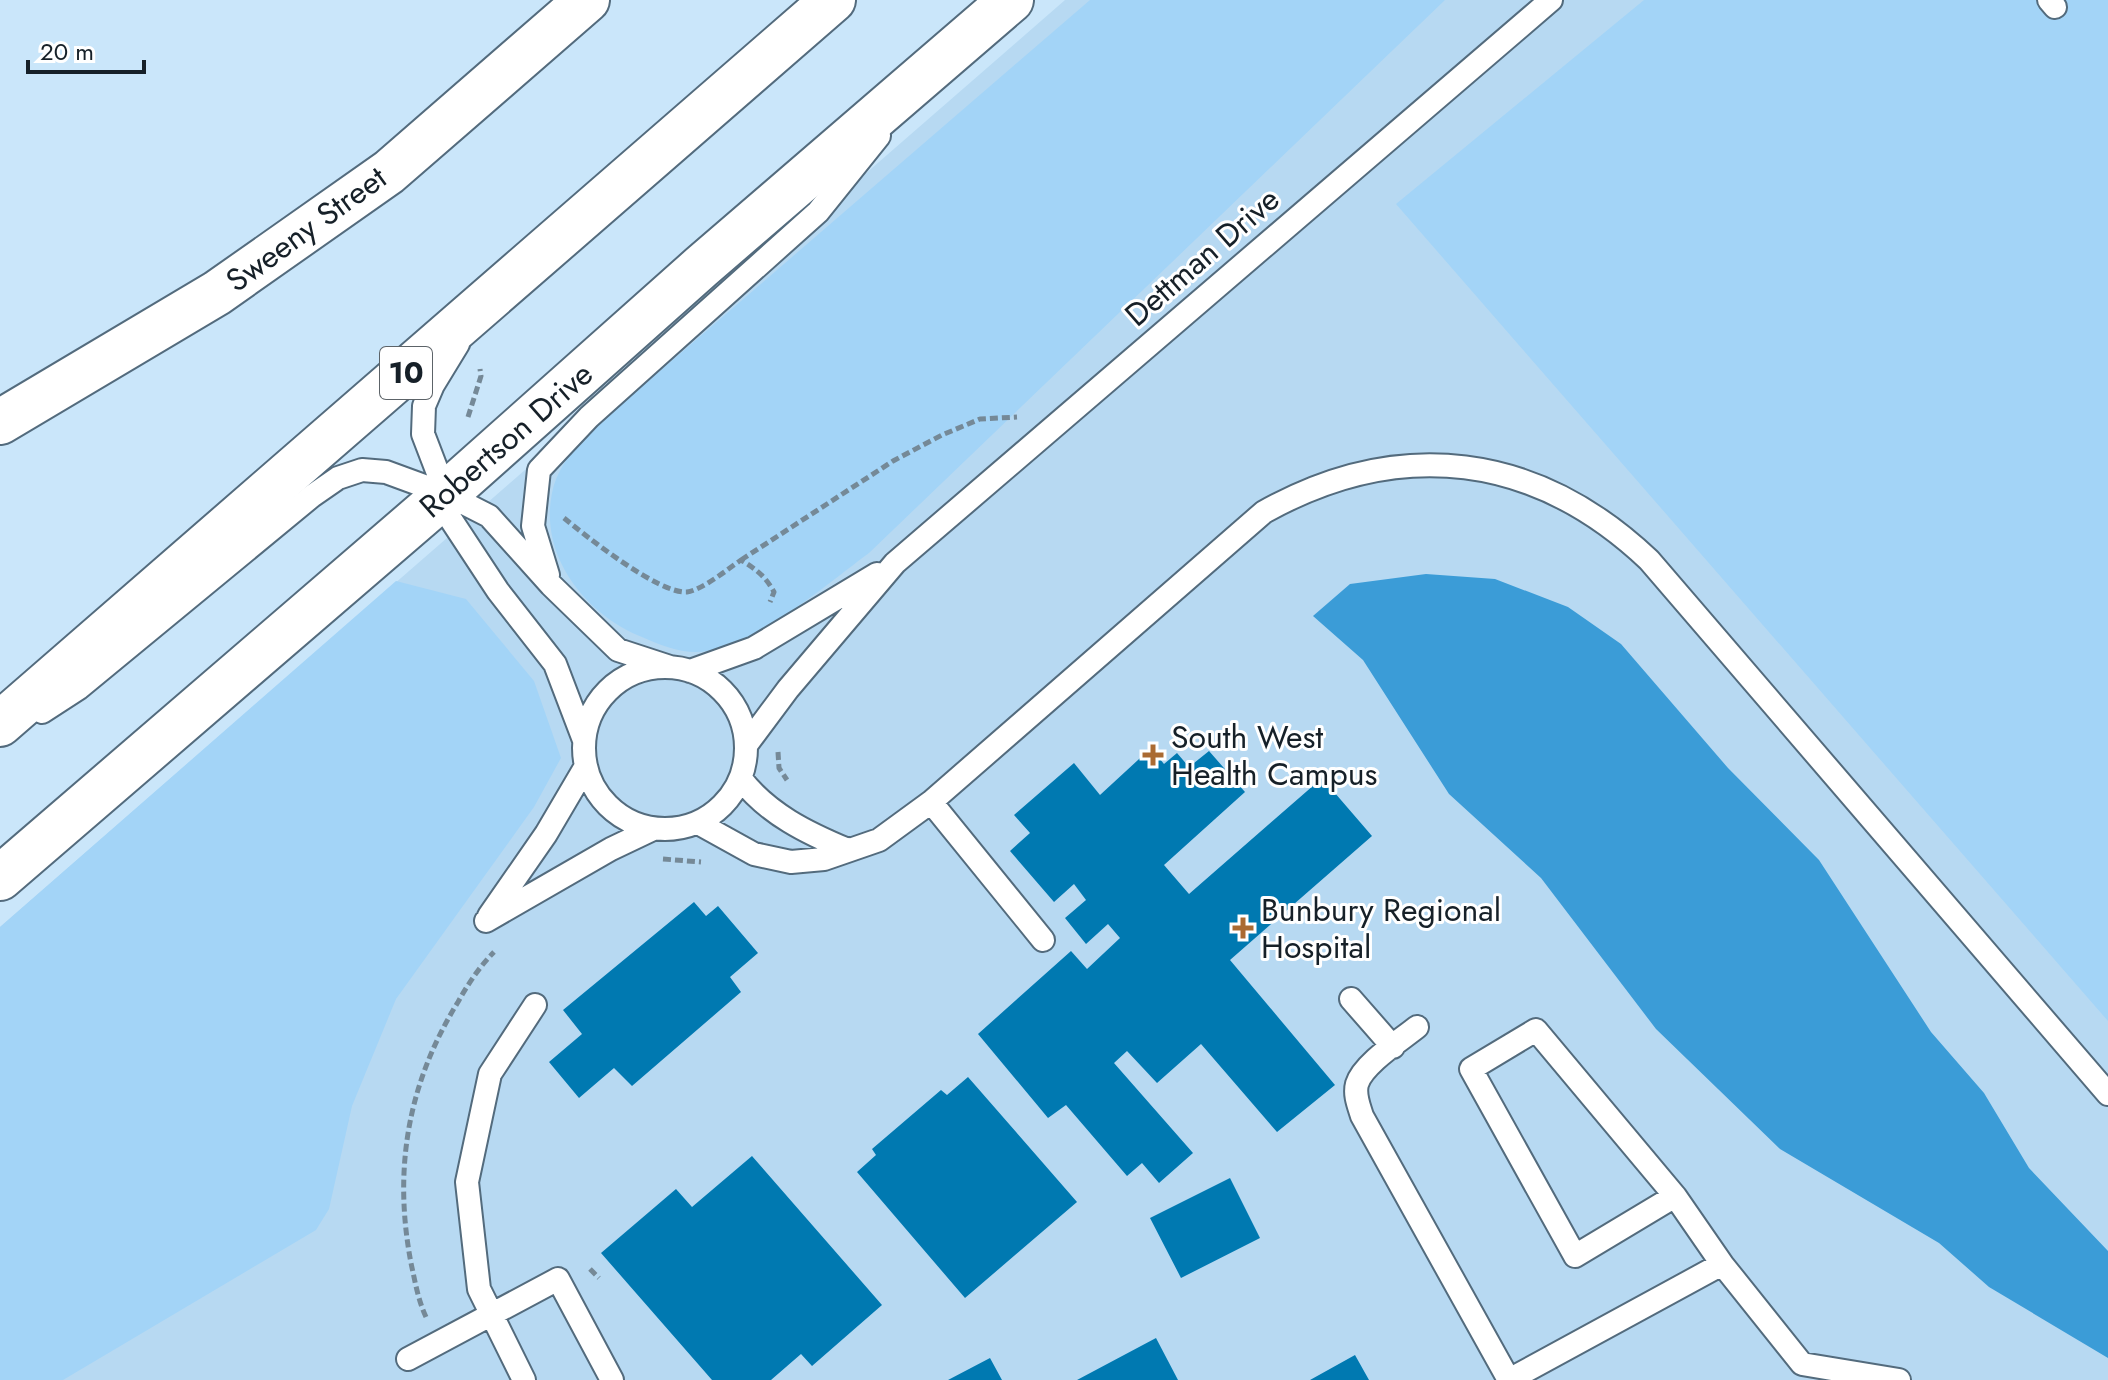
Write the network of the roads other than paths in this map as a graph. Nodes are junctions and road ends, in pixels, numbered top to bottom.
1 (587, 0) edge
2 (833, 0) edge
3 (1011, 0) edge
4 (1551, 0) edge
5 (936, 63) junction
6 (470, 324) junction
7 (0, 422) edge
8 (446, 494) junction
9 (895, 563) junction
10 (551, 585) junction
11 (680, 669) junction
12 (0, 724) edge
13 (0, 738) edge
14 (584, 740) junction
15 (747, 744) junction
16 (586, 766) junction
17 (741, 779) junction
18 (931, 802) junction
19 (698, 823) junction
20 (653, 829) junction
21 (848, 850) junction
22 (0, 878) edge
23 (1043, 940) dead end
24 (1351, 999) dead end
25 (535, 1005) dead end
26 (1417, 1027) dead end
27 (1393, 1047) junction
28 (2108, 1094) edge
29 (1675, 1196) junction
30 (1722, 1264) junction
31 (491, 1314) junction
32 (408, 1359) dead end
33 (524, 1380) edge
34 (612, 1380) edge
35 (1899, 1380) edge

1 - 7 main road, Sweeny Street
2 - 6 main road, 10
3 - 5 main road, Robertson Drive
4 - 9 lane, Dettman Drive
5 - 8 main road, Robertson Drive
5 - 10 lane
6 - 8 lane
6 - 12 main road, 10
8 - 10 lane
8 - 13 lane
8 - 14 lane
8 - 22 main road, Robertson Drive
9 - 11 lane, Dettman Drive
9 - 15 lane, Dettman Drive
10 - 11 lane
11 - 14 lane
11 - 15 lane
14 - 16 lane
15 - 17 lane
16 - 20 lane
16 - 20 lane
17 - 19 lane
17 - 21 lane
18 - 21 lane
18 - 23 lane
18 - 28 lane
19 - 20 lane
19 - 21 lane
24 - 27 lane
25 - 31 lane
26 - 27 lane
27 - 30 lane
29 - 29 lane
29 - 30 lane
30 - 35 lane
31 - 32 lane
31 - 33 lane
31 - 34 lane

